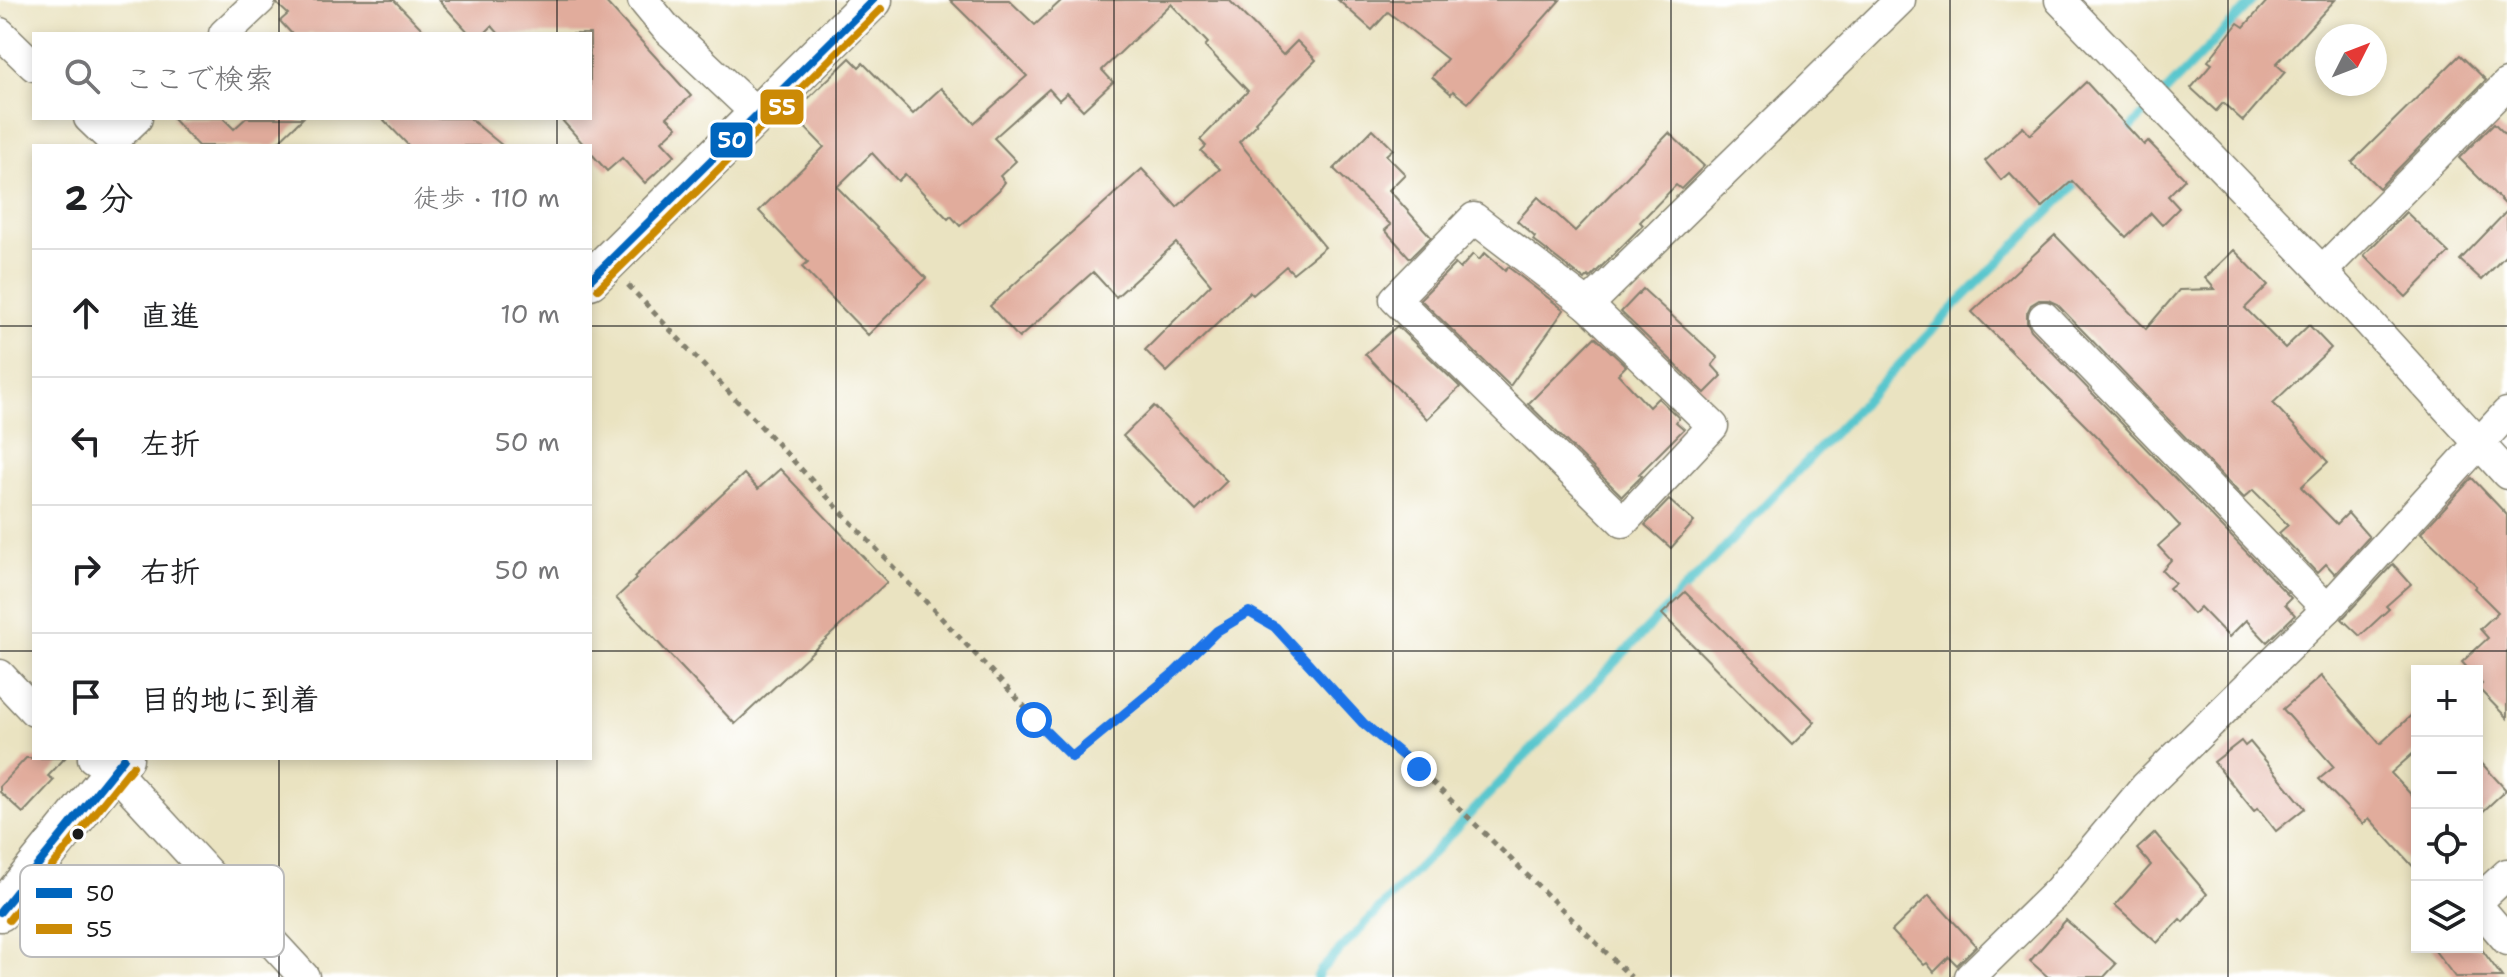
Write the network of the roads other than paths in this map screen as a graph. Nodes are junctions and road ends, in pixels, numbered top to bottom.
1 (260, 0) edge
2 (643, 0) edge
3 (873, 0) edge
4 (1900, 0) edge
5 (2060, 0) edge
6 (226, 32) edge
7 (0, 33) edge
8 (32, 64) edge
9 (2507, 84) edge
10 (757, 114) junction
11 (91, 120) edge
12 (135, 120) edge
13 (2322, 271) junction
14 (599, 272) edge
15 (1588, 305) junction
16 (2044, 317) dead end
17 (2507, 413) edge
18 (2478, 444) junction
19 (2507, 474) edge
20 (2327, 609) junction
21 (0, 675) edge
22 (32, 709) edge
23 (110, 762) edge
24 (34, 865) edge
25 (203, 865) edge
26 (2507, 874) edge
27 (20, 885) edge
28 (2483, 898) edge
29 (2483, 911) edge
30 (0, 912) edge
31 (2507, 940) edge
32 (284, 955) edge
33 (304, 977) edge
34 (1970, 977) edge

1 - 6 street
2 - 10 street
3 - 10 main road
4 - 15 street
5 - 13 street
7 - 8 street
9 - 13 street
10 - 14 main road
11 - 12 street
13 - 18 street
15 - 15 street
16 - 20 street
17 - 18 street
18 - 19 street
18 - 20 street
20 - 34 street
21 - 22 street
23 - 24 main road
23 - 25 street
26 - 28 street
27 - 30 main road
29 - 31 street
32 - 33 street

